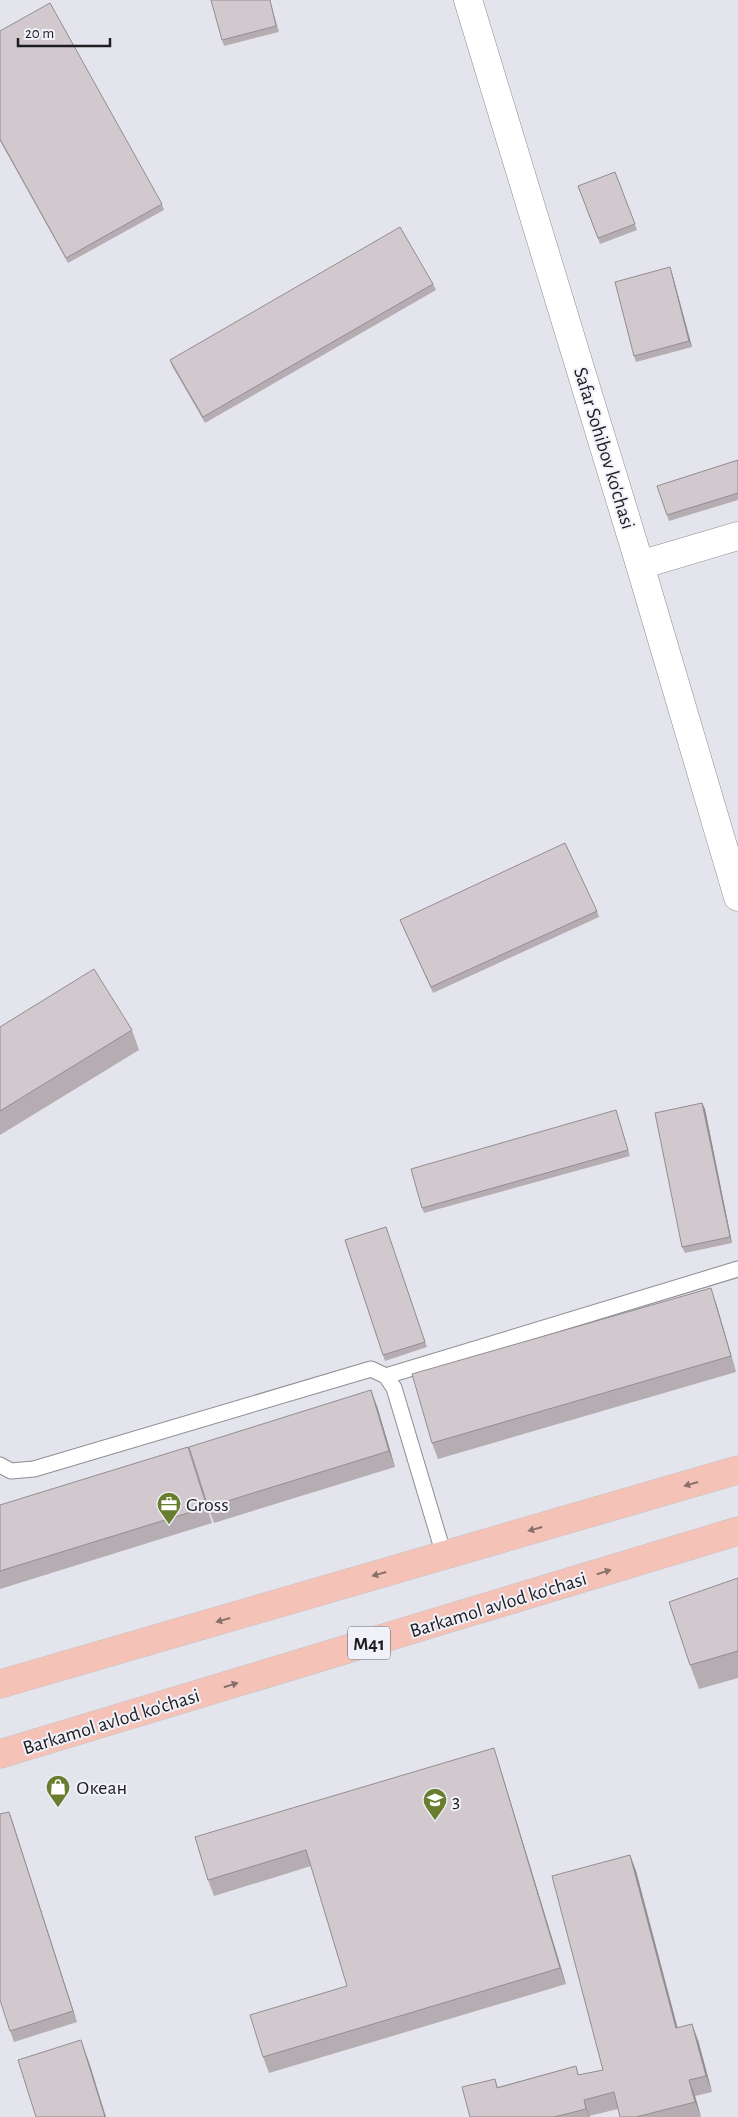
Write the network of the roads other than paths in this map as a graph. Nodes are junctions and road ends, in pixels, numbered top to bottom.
1 (468, 0) edge
2 (738, 536) edge
3 (640, 565) junction
4 (738, 897) edge
5 (738, 1269) edge
6 (386, 1376) junction
7 (0, 1465) edge
8 (738, 1470) edge
9 (738, 1531) edge
10 (444, 1556) junction
11 (0, 1684) edge
12 (0, 1754) edge

1 - 3 street, Safar Sohibov ko'chasi
2 - 3 street
3 - 4 street, Safar Sohibov ko'chasi
5 - 6 lane
6 - 7 lane
6 - 10 lane
8 -> 10 main road
12 -> 9 main road, Barkamol avlod ko'chasi / M41
10 -> 11 main road

